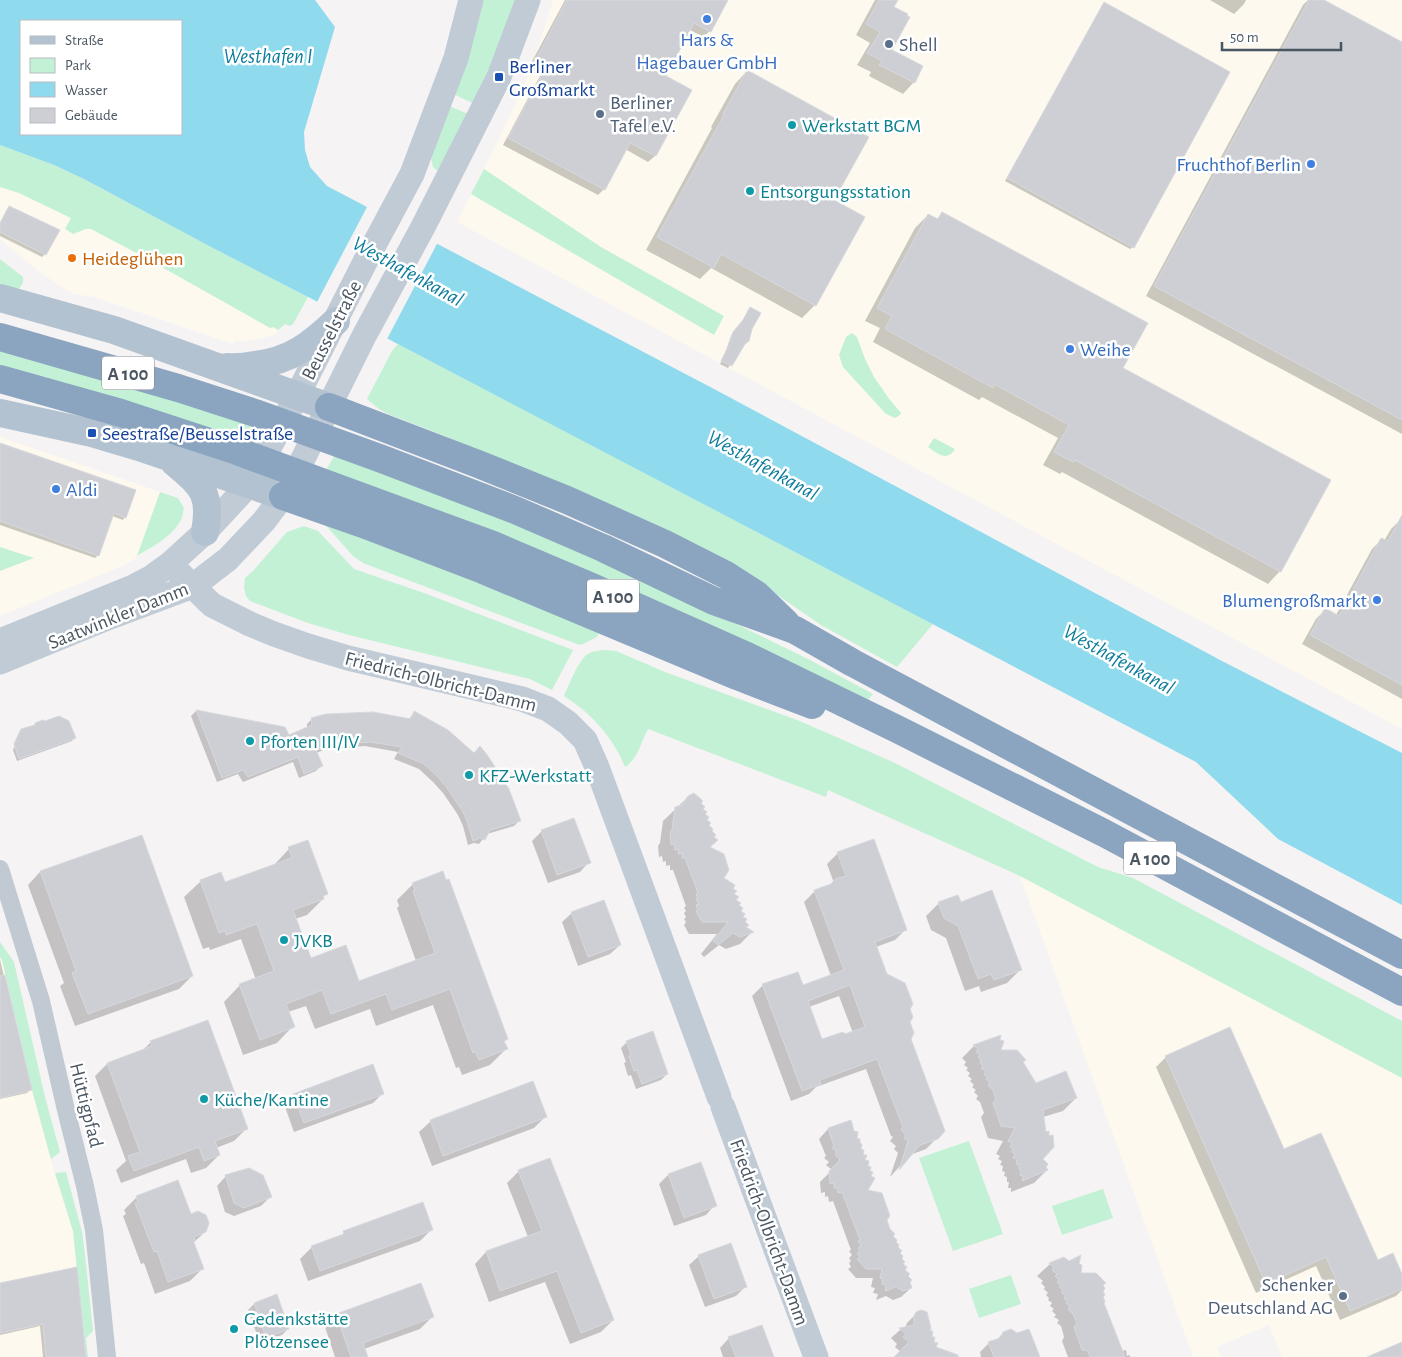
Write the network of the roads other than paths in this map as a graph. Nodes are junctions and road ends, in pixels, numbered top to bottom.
1 (472, 0) edge
2 (528, 0) edge
3 (412, 174) junction
4 (442, 189) junction
5 (0, 298) edge
6 (336, 321) junction
7 (0, 337) edge
8 (208, 364) junction
9 (0, 379) edge
10 (294, 401) junction
11 (326, 412) junction
12 (0, 413) edge
13 (167, 456) junction
14 (251, 480) junction
15 (285, 492) junction
16 (204, 532) junction
17 (170, 564) junction
18 (193, 586) junction
19 (795, 630) junction
20 (0, 640) edge
21 (0, 662) edge
22 (896, 729) junction
23 (0, 869) edge
24 (1402, 955) edge
25 (1402, 992) edge
26 (107, 1357) edge
27 (816, 1357) edge

1 - 3 main road, Beusselstraße
2 - 4 main road, Beusselstraße
3 - 4 main road
3 - 6 main road, Beusselstraße
4 - 11 main road, Beusselstraße
5 - 8 main road
6 - 8 main road
6 - 10 main road, Beusselstraße
7 - 19 highway, A 100
8 - 10 main road
9 - 22 highway, A 100
10 - 11 main road
10 - 14 main road, Beusselstraße
11 - 15 main road, Beusselstraße
11 - 19 highway
12 - 13 main road
13 - 14 main road
13 - 16 main road
14 - 15 main road
14 - 16 main road, Saatwinkler Damm
15 - 18 main road, Saatwinkler Damm
15 - 22 highway
16 - 17 main road, Saatwinkler Damm
17 - 18 main road, Friedrich-Olbricht-Damm
17 - 20 main road, Saatwinkler Damm
18 - 21 main road, Saatwinkler Damm
18 - 27 main road, Friedrich-Olbricht-Damm
19 - 24 highway, A 100
22 - 25 highway, A 100
23 - 26 street, Hüttigpfad

